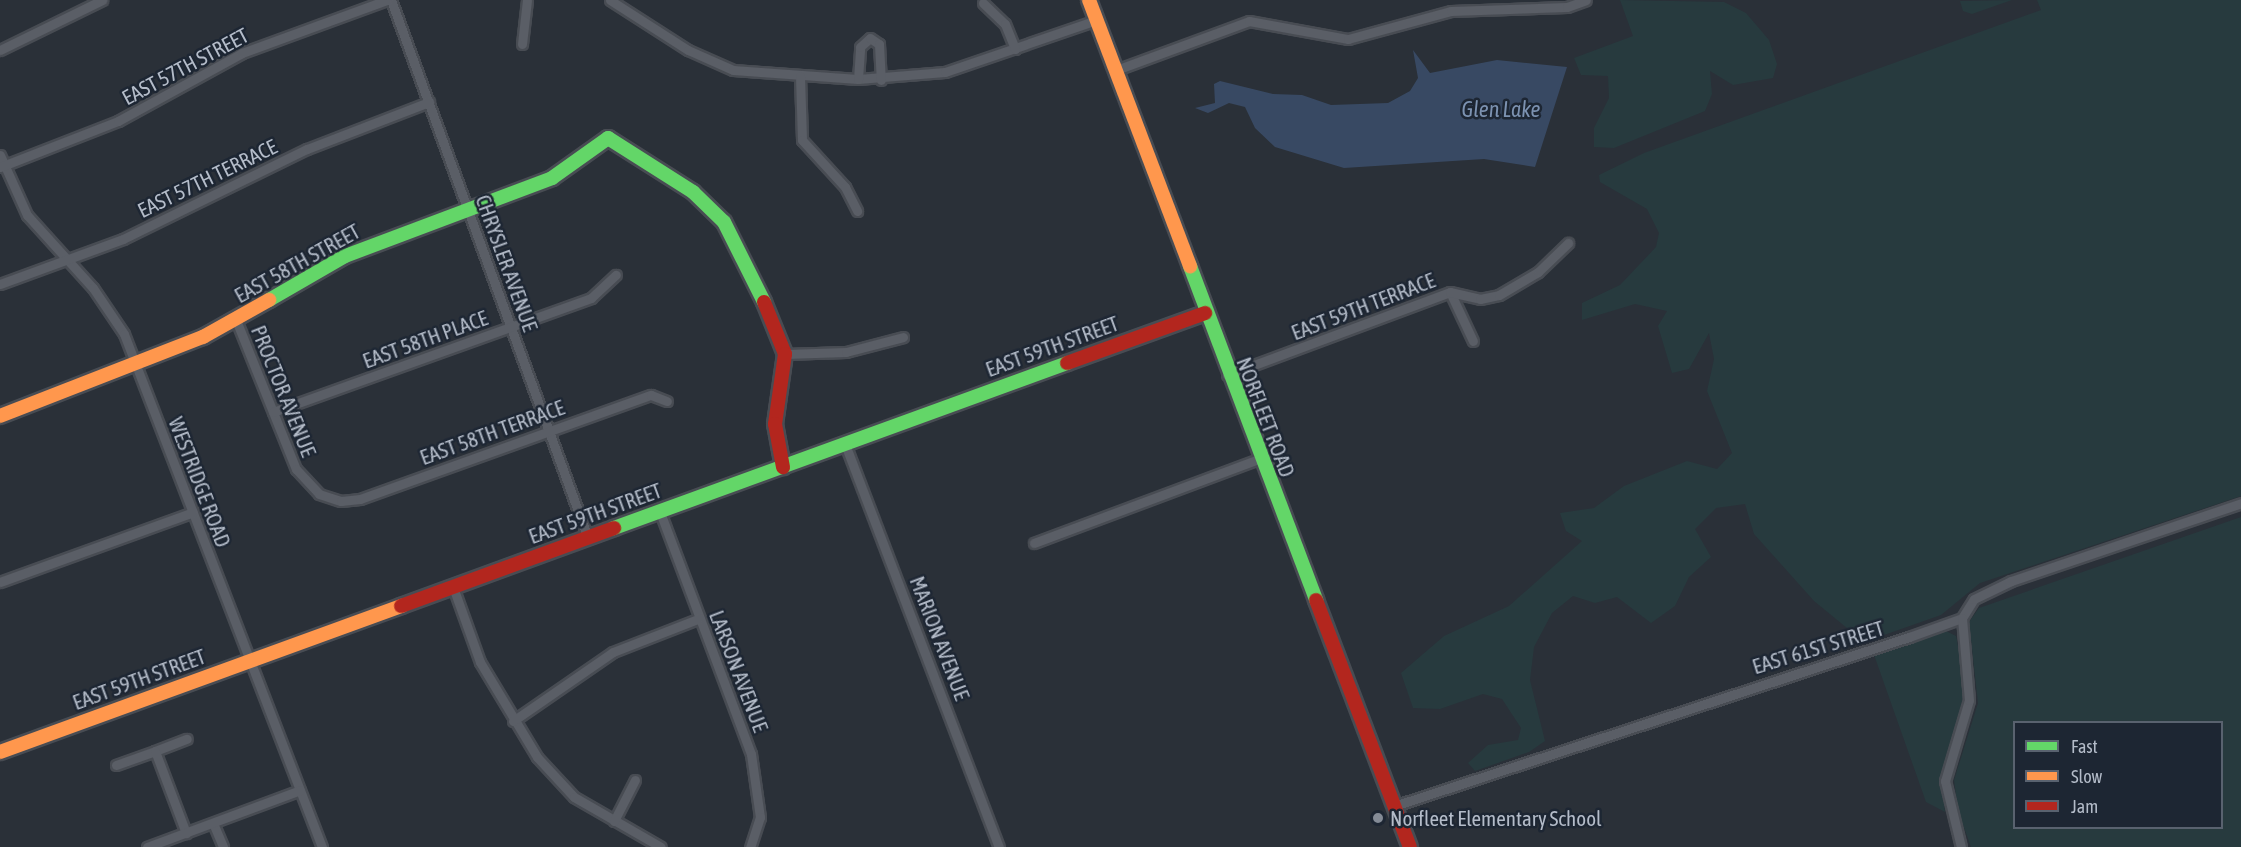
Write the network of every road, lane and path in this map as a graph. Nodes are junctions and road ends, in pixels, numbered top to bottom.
1 (102, 0) edge
2 (389, 0) edge
3 (527, 0) edge
4 (610, 0) edge
5 (1089, 0) edge
6 (1587, 0) edge
7 (983, 3) dead end
8 (1097, 20) junction
9 (522, 44) dead end
10 (1015, 49) junction
11 (0, 50) edge
12 (1116, 70) junction
13 (800, 76) junction
14 (858, 79) junction
15 (881, 80) junction
16 (429, 102) junction
17 (0, 155) edge
18 (2, 166) edge
19 (468, 208) junction
20 (857, 211) dead end
21 (1568, 243) dead end
22 (66, 260) junction
23 (616, 275) dead end
24 (0, 284) edge
25 (1450, 292) junction
26 (1205, 312) junction
27 (236, 320) junction
28 (511, 327) junction
29 (903, 337) dead end
30 (1473, 341) dead end
31 (785, 354) junction
32 (136, 366) junction
33 (1227, 375) junction
34 (667, 400) dead end
35 (273, 412) junction
36 (0, 416) edge
37 (549, 431) junction
38 (845, 444) junction
39 (1259, 459) junction
40 (783, 467) junction
41 (327, 498) joint
42 (2241, 503) edge
43 (192, 512) junction
44 (660, 512) junction
45 (588, 538) junction
46 (1034, 543) dead end
47 (0, 582) edge
48 (453, 587) junction
49 (700, 618) junction
50 (1962, 618) junction
51 (250, 661) junction
52 (513, 721) junction
53 (187, 739) dead end
54 (155, 751) junction
55 (0, 752) edge
56 (116, 765) dead end
57 (635, 780) dead end
58 (300, 790) junction
59 (1394, 807) junction
60 (614, 821) junction
61 (213, 824) junction
62 (186, 833) junction
63 (147, 847) edge
64 (223, 847) edge
65 (322, 847) edge
66 (661, 847) edge
67 (750, 847) edge
68 (999, 847) edge
69 (1410, 847) edge
70 (1961, 847) edge

1 - 11 street
2 - 16 street, CHRYSLER AVENUE
2 - 18 street, EAST 57TH STREET
3 - 9 street
4 - 13 street
5 - 8 street, NORFLEET ROAD
6 - 12 street
7 - 10 street
8 - 10 street
8 - 12 street, NORFLEET ROAD
10 - 15 street
12 - 26 street, NORFLEET ROAD
13 - 14 street
13 - 20 street
14 - 15 street
14 - 15 street
16 - 19 street, CHRYSLER AVENUE
16 - 22 street, EAST 57TH TERRACE
17 - 18 street, WESTRIDGE ROAD
18 - 22 street, WESTRIDGE ROAD
19 - 27 street, EAST 58TH STREET
19 - 28 street, CHRYSLER AVENUE
19 - 31 street, EAST 58TH STREET
21 - 25 street, EAST 59TH TERRACE
22 - 24 street, EAST 57TH TERRACE
22 - 32 street, WESTRIDGE ROAD
23 - 28 street, EAST 58TH PLACE
25 - 30 street
25 - 33 street, EAST 59TH TERRACE
26 - 33 street, NORFLEET ROAD
26 - 38 street, EAST 59TH STREET
27 - 32 street, EAST 58TH STREET
27 - 35 street, PROCTOR AVENUE
28 - 35 street, EAST 58TH PLACE
28 - 37 street, CHRYSLER AVENUE
29 - 31 street
31 - 40 street
32 - 36 street, EAST 58TH STREET
32 - 43 street, WESTRIDGE ROAD
33 - 39 street, NORFLEET ROAD
34 - 37 street, EAST 58TH TERRACE
35 - 41 street, PROCTOR AVENUE
37 - 41 street, EAST 58TH TERRACE
37 - 45 street, CHRYSLER AVENUE
38 - 40 street, EAST 59TH STREET
38 - 68 street, MARION AVENUE
39 - 46 street
39 - 59 street, NORFLEET ROAD
40 - 44 street, EAST 59TH STREET
42 - 50 street
43 - 47 street
43 - 51 street, WESTRIDGE ROAD
44 - 45 street, EAST 59TH STREET
44 - 49 street, LARSON AVENUE
45 - 48 street, EAST 59TH STREET
48 - 51 street, EAST 59TH STREET
48 - 52 street
49 - 52 street
49 - 67 street, LARSON AVENUE
50 - 59 street, EAST 61ST STREET
50 - 70 street
51 - 55 street, EAST 59TH STREET
51 - 58 street, WESTRIDGE ROAD
52 - 60 street
53 - 54 street
54 - 56 street
54 - 62 street
57 - 60 street
58 - 61 street
58 - 65 street, WESTRIDGE ROAD
59 - 69 street, NORFLEET ROAD
60 - 66 street
61 - 62 street
61 - 64 street
62 - 63 street

